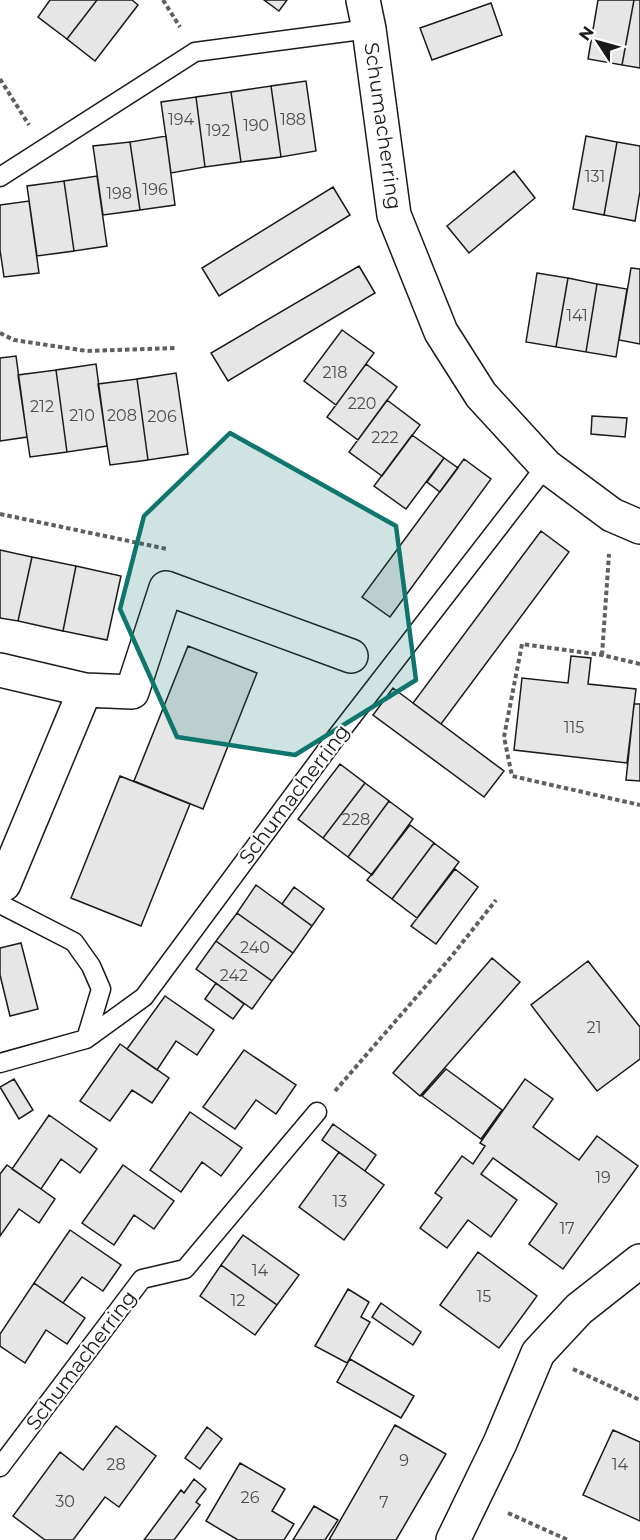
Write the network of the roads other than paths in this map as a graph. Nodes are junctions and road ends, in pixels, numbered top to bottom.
1 (366, 15) edge
2 (0, 177) edge
3 (546, 466) junction
4 (626, 521) edge
5 (351, 656) dead end
6 (0, 670) edge
7 (85, 690) junction
8 (2, 894) edge
9 (86, 1039) junction
10 (0, 1063) edge
11 (317, 1112) road end
12 (640, 1261) edge
13 (0, 1467) edge
14 (453, 1540) edge

1 - 2 lane, Schumacherring
1 - 3 street, Schumacherring
3 - 4 street, Schumacherring
3 - 9 lane, Schumacherring
5 - 7 street
6 - 7 street
7 - 8 street
8 - 9 lane
9 - 10 lane, Schumacherring
11 - 13 lane, Schumacherring
12 - 14 street

